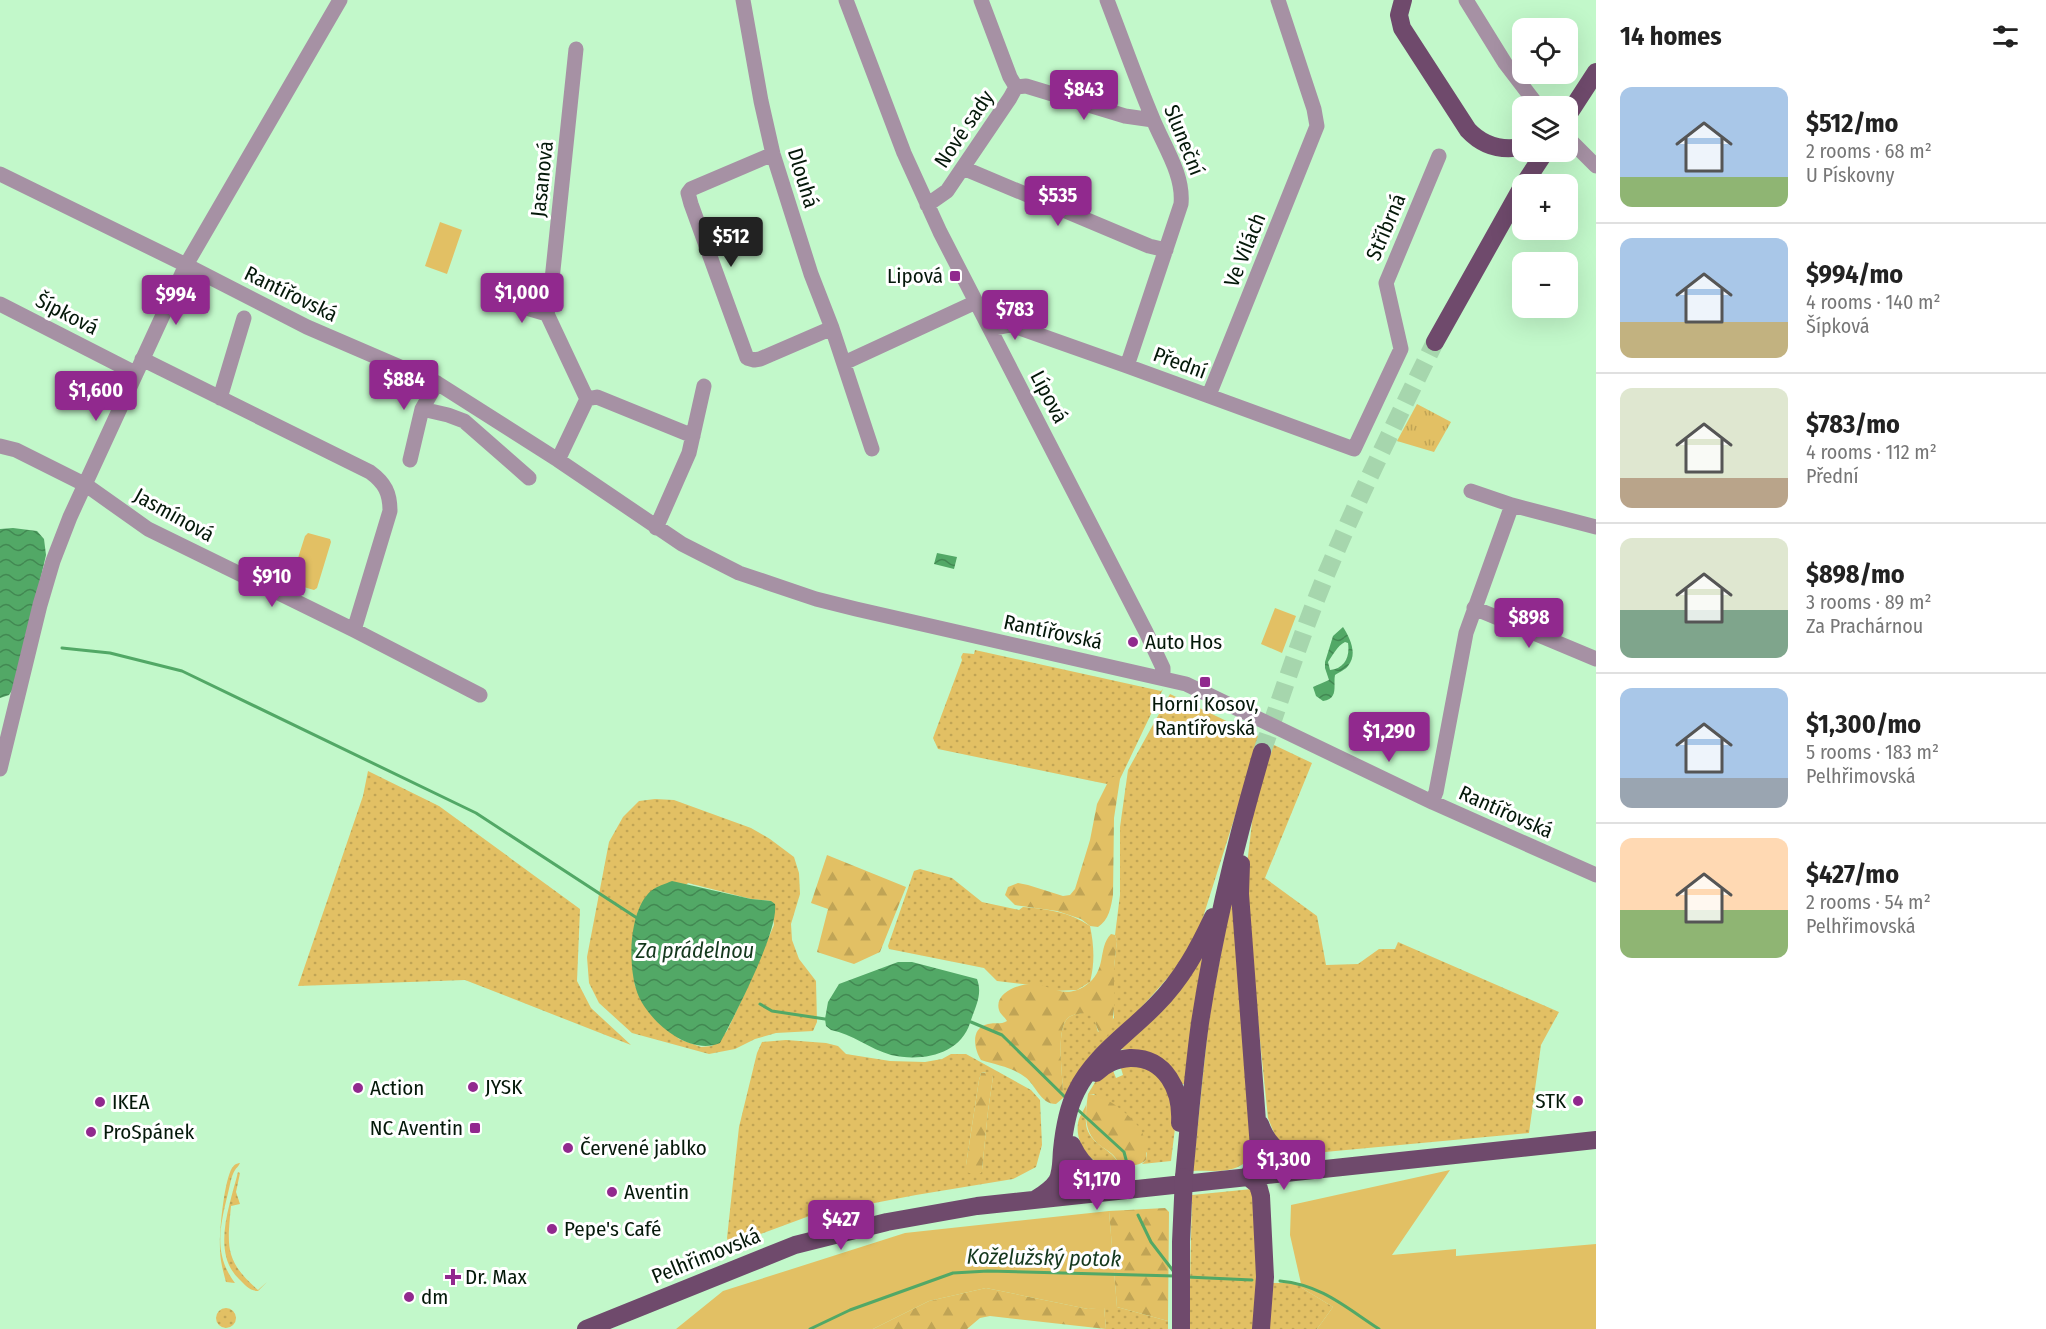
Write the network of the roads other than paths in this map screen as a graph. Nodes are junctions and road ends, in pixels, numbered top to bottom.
1 (340, 0) edge
2 (743, 0) edge
3 (846, 0) edge
4 (981, 0) edge
5 (1107, 0) edge
6 (1278, 0) edge
7 (1403, 0) edge
8 (1466, 0) edge
9 (330, 7) edge
10 (576, 49) dead end
11 (1596, 66) edge
12 (1596, 72) edge
13 (1016, 87) junction
14 (1530, 96) edge
15 (1573, 96) edge
16 (1578, 100) edge
17 (1153, 120) junction
18 (1512, 148) edge
19 (1578, 148) edge
20 (772, 154) junction
21 (1439, 156) dead end
22 (1593, 163) edge
23 (963, 168) junction
24 (0, 174) edge
25 (927, 205) junction
26 (1512, 206) edge
27 (1166, 250) junction
28 (186, 265) junction
29 (506, 302) dead end
30 (976, 302) junction
31 (0, 304) edge
32 (547, 314) junction
33 (244, 318) dead end
34 (832, 328) junction
35 (990, 329) junction
36 (1435, 342) tunnel mouth
37 (844, 363) junction
38 (139, 366) junction
39 (1127, 366) junction
40 (437, 383) junction
41 (704, 386) dead end
42 (1209, 395) junction
43 (220, 398) junction
44 (587, 399) junction
45 (422, 409) junction
46 (693, 436) junction
47 (0, 446) edge
48 (872, 449) dead end
49 (1354, 449) joint
50 (410, 460) dead end
51 (558, 460) junction
52 (529, 478) dead end
53 (86, 485) junction
54 (1471, 491) dead end
55 (1512, 505) junction
56 (1596, 527) edge
57 (656, 528) junction
58 (1474, 608) junction
59 (354, 630) junction
60 (1596, 659) edge
61 (1163, 677) junction
62 (480, 695) dead end
63 (1263, 752) tunnel mouth
64 (0, 769) edge
65 (1248, 801) junction
66 (1432, 802) junction
67 (1596, 875) edge
68 (1227, 888) junction
69 (1080, 1092) junction
70 (1072, 1111) junction
71 (1256, 1113) junction
72 (1184, 1135) junction
73 (1596, 1140) edge
74 (1072, 1143) junction
75 (1316, 1170) junction
76 (1059, 1176) junction
77 (1248, 1177) junction
78 (1122, 1190) junction
79 (1067, 1196) junction
80 (1034, 1200) junction
81 (1263, 1223) junction
82 (586, 1329) edge
83 (1181, 1329) edge
84 (1261, 1329) edge

1 - 9 street
2 - 20 street, Dlouhá
3 - 25 street, Lípová
4 - 13 street, Nové sady
5 - 17 street, Sluneční
6 - 42 street, Ve Vilách
7 - 18 main road
8 - 14 street
9 - 28 street
10 - 32 street, Jasanová
11 - 15 main road
12 - 16 main road
13 - 17 street
13 - 23 street, Nové sady
17 - 27 street, Sluneční
19 - 22 street
20 - 34 street, Dlouhá
20 - 34 street
21 - 49 street, Stříbrná
23 - 25 street, Nové sady
23 - 27 street
24 - 28 street, Rantířovská
25 - 30 street, Lípová
26 - 36 main road
27 - 39 street, Sluneční
28 - 38 street
28 - 40 street, Rantířovská
29 - 32 street
30 - 35 street, Lípová
30 - 37 street
31 - 38 street, Šípková
32 - 44 street
33 - 43 street
34 - 37 street, Dlouhá
35 - 39 street, Přední
35 - 61 street, Lípová
37 - 48 street, Dlouhá
38 - 43 street
38 - 53 street
39 - 42 street, Přední
40 - 45 street
40 - 51 street, Rantířovská
41 - 46 street
42 - 49 street, Přední
43 - 59 street
44 - 46 street
44 - 51 street
45 - 50 street
45 - 52 street
46 - 57 street
47 - 53 street, Jasmínová
51 - 57 street, Rantířovská
53 - 59 street, Jasmínová
53 - 64 street
54 - 55 street
55 - 56 street
55 - 58 street
57 - 61 street, Rantířovská
58 - 60 street
58 - 66 street
59 - 62 street, Jasmínová
61 - 66 street, Rantířovská
63 - 65 main road
65 - 68 main road
65 - 71 main road
66 - 67 street, Rantířovská
68 - 69 main road
68 - 72 main road
69 - 70 main road
69 - 72 main road
70 - 74 main road
70 - 76 main road
71 - 75 main road
71 - 77 main road
72 - 83 main road, bridge
73 - 75 main road, Pelhřimovská
74 - 78 main road
74 - 79 main road
75 - 77 main road, Pelhřimovská
75 - 81 main road
76 - 79 main road
76 - 80 main road
77 - 78 main road, Pelhřimovská
77 - 81 main road
78 - 79 main road, Pelhřimovská
79 - 80 main road, Pelhřimovská
80 - 82 main road, Pelhřimovská
81 - 84 main road

